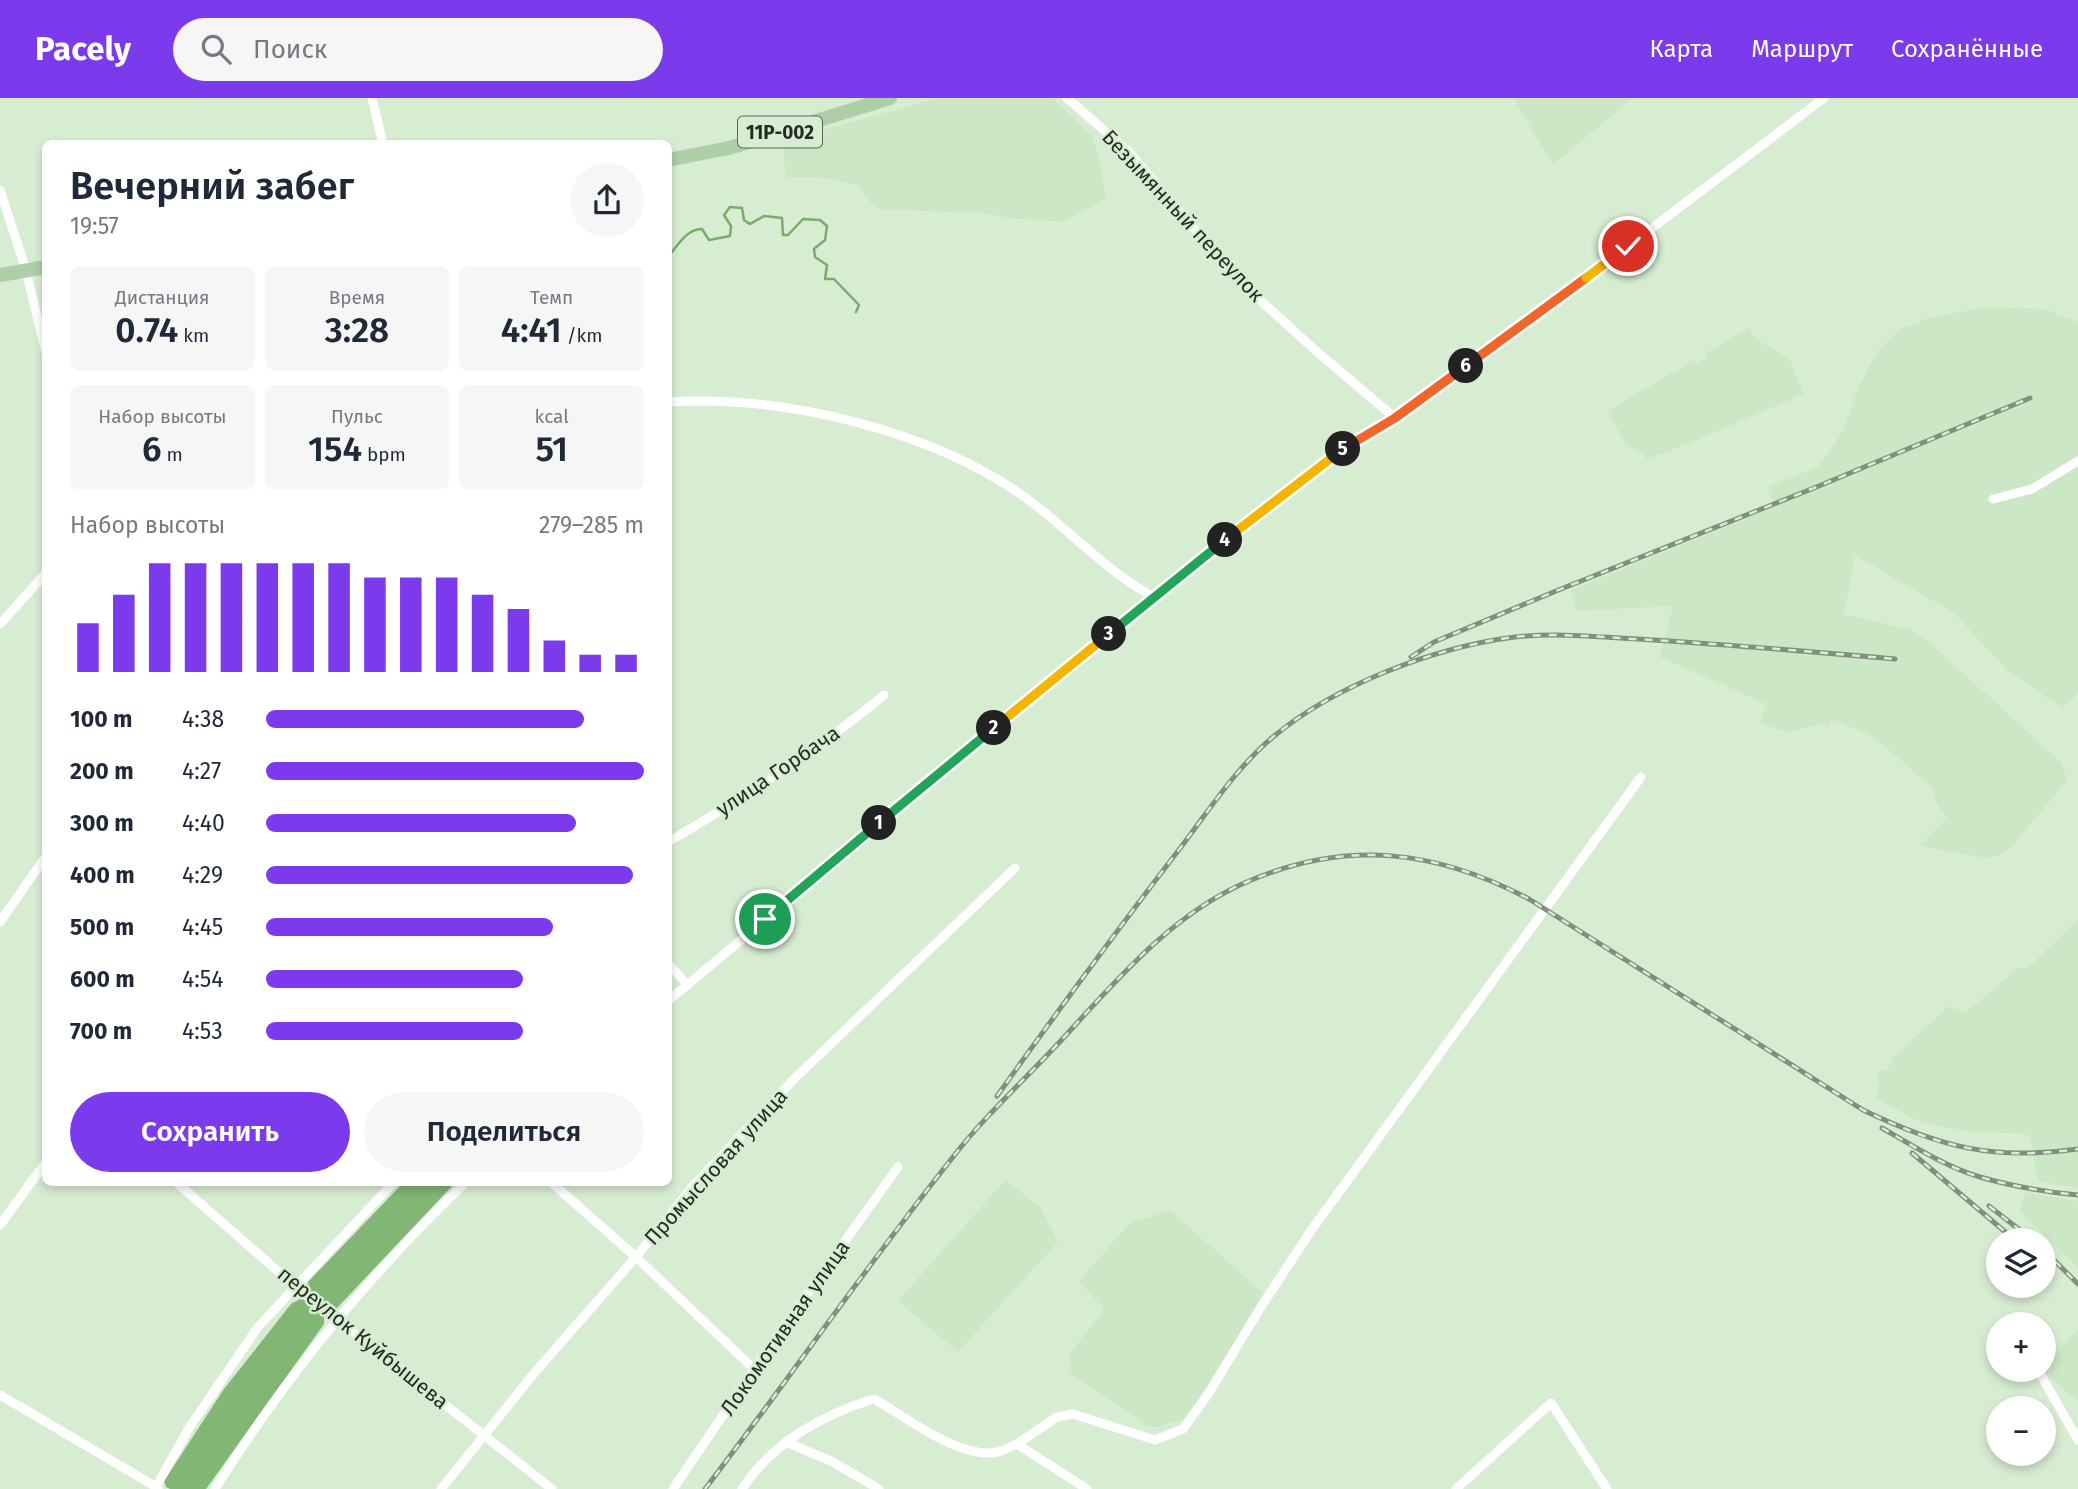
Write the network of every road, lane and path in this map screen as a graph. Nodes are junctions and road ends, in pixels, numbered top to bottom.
1 (372, 98) edge
2 (890, 98) edge
3 (1067, 98) edge
4 (1824, 98) edge
5 (382, 140) edge
6 (672, 159) edge
7 (0, 190) edge
8 (42, 268) edge
9 (26, 270) junction
10 (0, 275) edge
11 (42, 336) edge
12 (672, 402) edge
13 (1395, 418) junction
14 (2078, 461) edge
15 (1993, 499) dead end
16 (42, 577) edge
17 (1156, 598) junction
18 (0, 624) edge
19 (884, 695) dead end
20 (1641, 777) dead end
21 (672, 840) edge
22 (42, 862) edge
23 (1015, 868) dead end
24 (0, 922) edge
25 (672, 968) edge
26 (688, 985) junction
27 (672, 998) edge
28 (42, 1167) edge
29 (898, 1167) dead end
30 (180, 1186) edge
31 (390, 1186) edge
32 (462, 1186) edge
33 (555, 1186) edge
34 (0, 1225) edge
35 (636, 1257) junction
36 (296, 1287) junction
37 (339, 1319) junction
38 (754, 1369) junction
39 (2045, 1382) edge
40 (0, 1395) edge
41 (485, 1437) junction
42 (2078, 1440) edge
43 (786, 1442) junction
44 (1017, 1444) junction
45 (158, 1488) edge
46 (215, 1489) edge
47 (441, 1489) edge
48 (552, 1489) edge
49 (673, 1489) edge
50 (742, 1489) edge
51 (879, 1489) edge
52 (1087, 1489) edge
53 (1456, 1489) edge
54 (1607, 1489) edge

1 - 5 street
2 - 6 main road, 11Р-002
3 - 13 street, Безымянный переулок
4 - 13 street
7 - 9 street
8 - 9 main road
9 - 10 main road
9 - 11 street
12 - 17 street
13 - 17 street
14 - 15 street
16 - 18 street
17 - 26 street
19 - 21 street, улица Горбача
20 - 44 street
22 - 24 street
23 - 35 street, Промысловая улица
25 - 26 street
26 - 27 street
28 - 34 street
29 - 38 street, Локомотивная улица
30 - 36 street, переулок Куйбышева
31 - 36 street
32 - 37 street
33 - 35 street
35 - 38 street
35 - 41 street, Промысловая улица
36 - 37 street, переулок Куйбышева
36 - 45 street
37 - 41 street, переулок Куйбышева
37 - 46 street
38 - 49 street, Локомотивная улица
39 - 42 street
40 - 45 street
41 - 47 street, Промысловая улица
41 - 48 street, переулок Куйбышева
43 - 44 street
43 - 50 street
43 - 51 street
44 - 52 street
53 - 54 street

